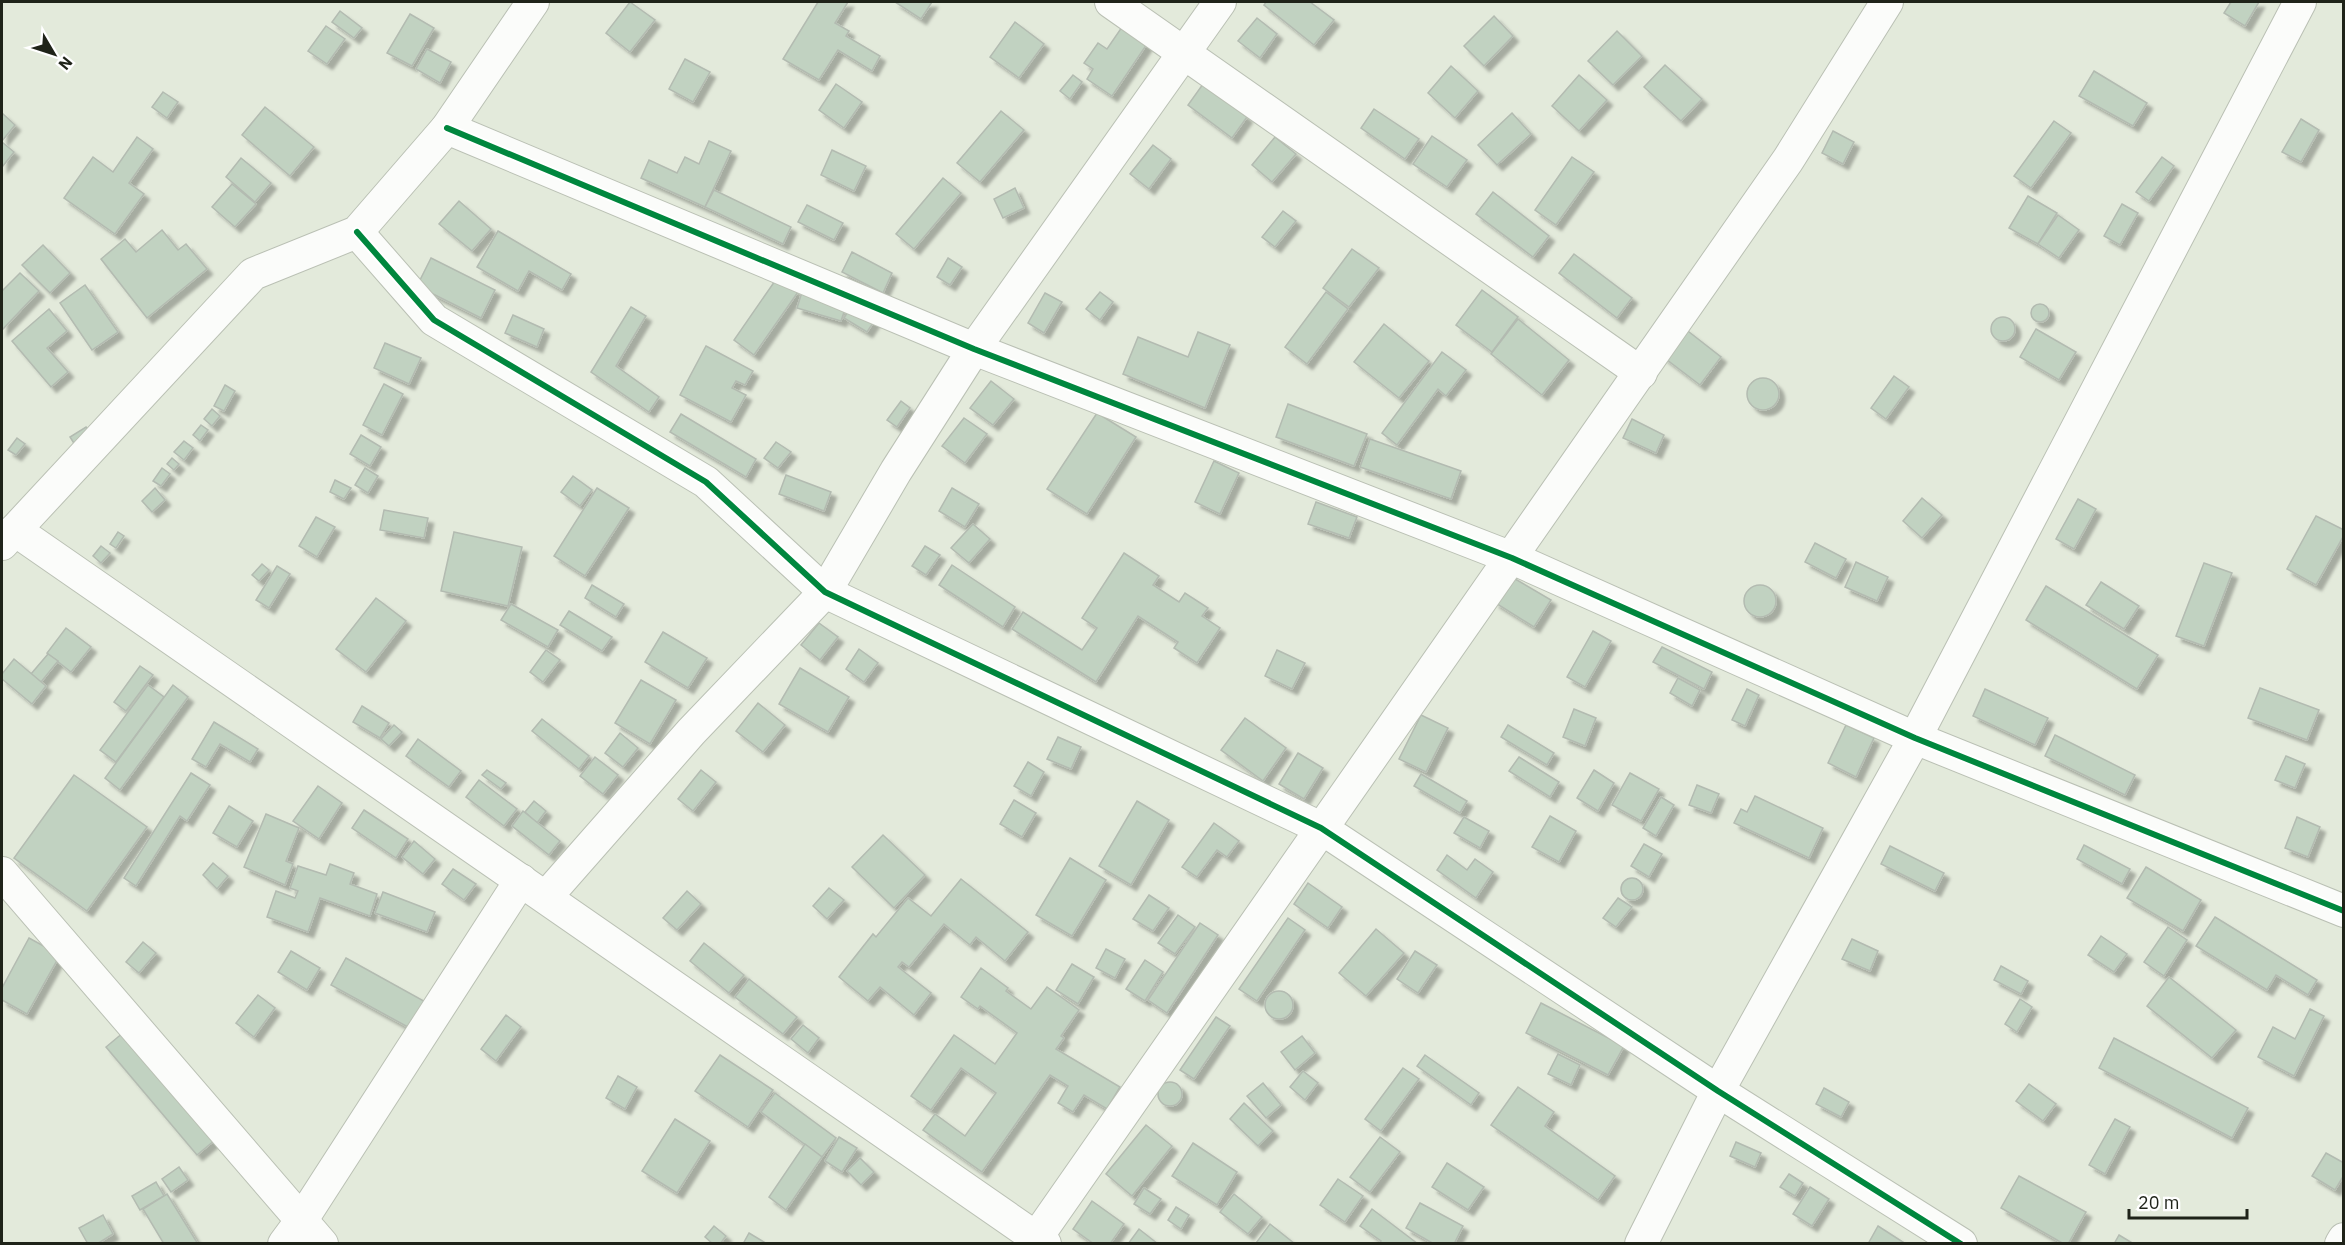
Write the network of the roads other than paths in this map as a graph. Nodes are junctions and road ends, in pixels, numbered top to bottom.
1 (533, 2) edge
2 (1111, 2) edge
3 (1220, 2) edge
4 (1887, 2) edge
5 (2300, 2) edge
6 (1183, 52) junction
7 (447, 128) junction
8 (357, 232) junction
9 (974, 350) junction
10 (1641, 373) junction
11 (8, 537) edge
12 (1512, 558) junction
13 (825, 592) junction
14 (1915, 738) junction
15 (1321, 828) junction
16 (2, 873) edge
17 (533, 889) junction
18 (2343, 911) edge
19 (1718, 1091) junction
20 (292, 1232) edge
21 (2343, 1239) edge
22 (1038, 1241) edge
23 (322, 1244) edge
24 (1641, 1244) edge
25 (1961, 1244) edge
26 (2341, 1244) edge

1 - 7 street
2 - 6 street
3 - 6 street
4 - 10 street
5 - 14 street
6 - 9 street
6 - 10 street
7 - 8 street
7 - 9 street
8 - 11 street
8 - 13 street
9 - 12 street
9 - 13 street
10 - 12 street
11 - 17 street
12 - 14 street
12 - 15 street
13 - 15 street
13 - 17 street
14 - 18 street
14 - 19 street
15 - 19 street
15 - 22 street
16 - 20 street
17 - 20 street
17 - 22 street
19 - 24 street
19 - 25 street
20 - 23 street
21 - 26 street

